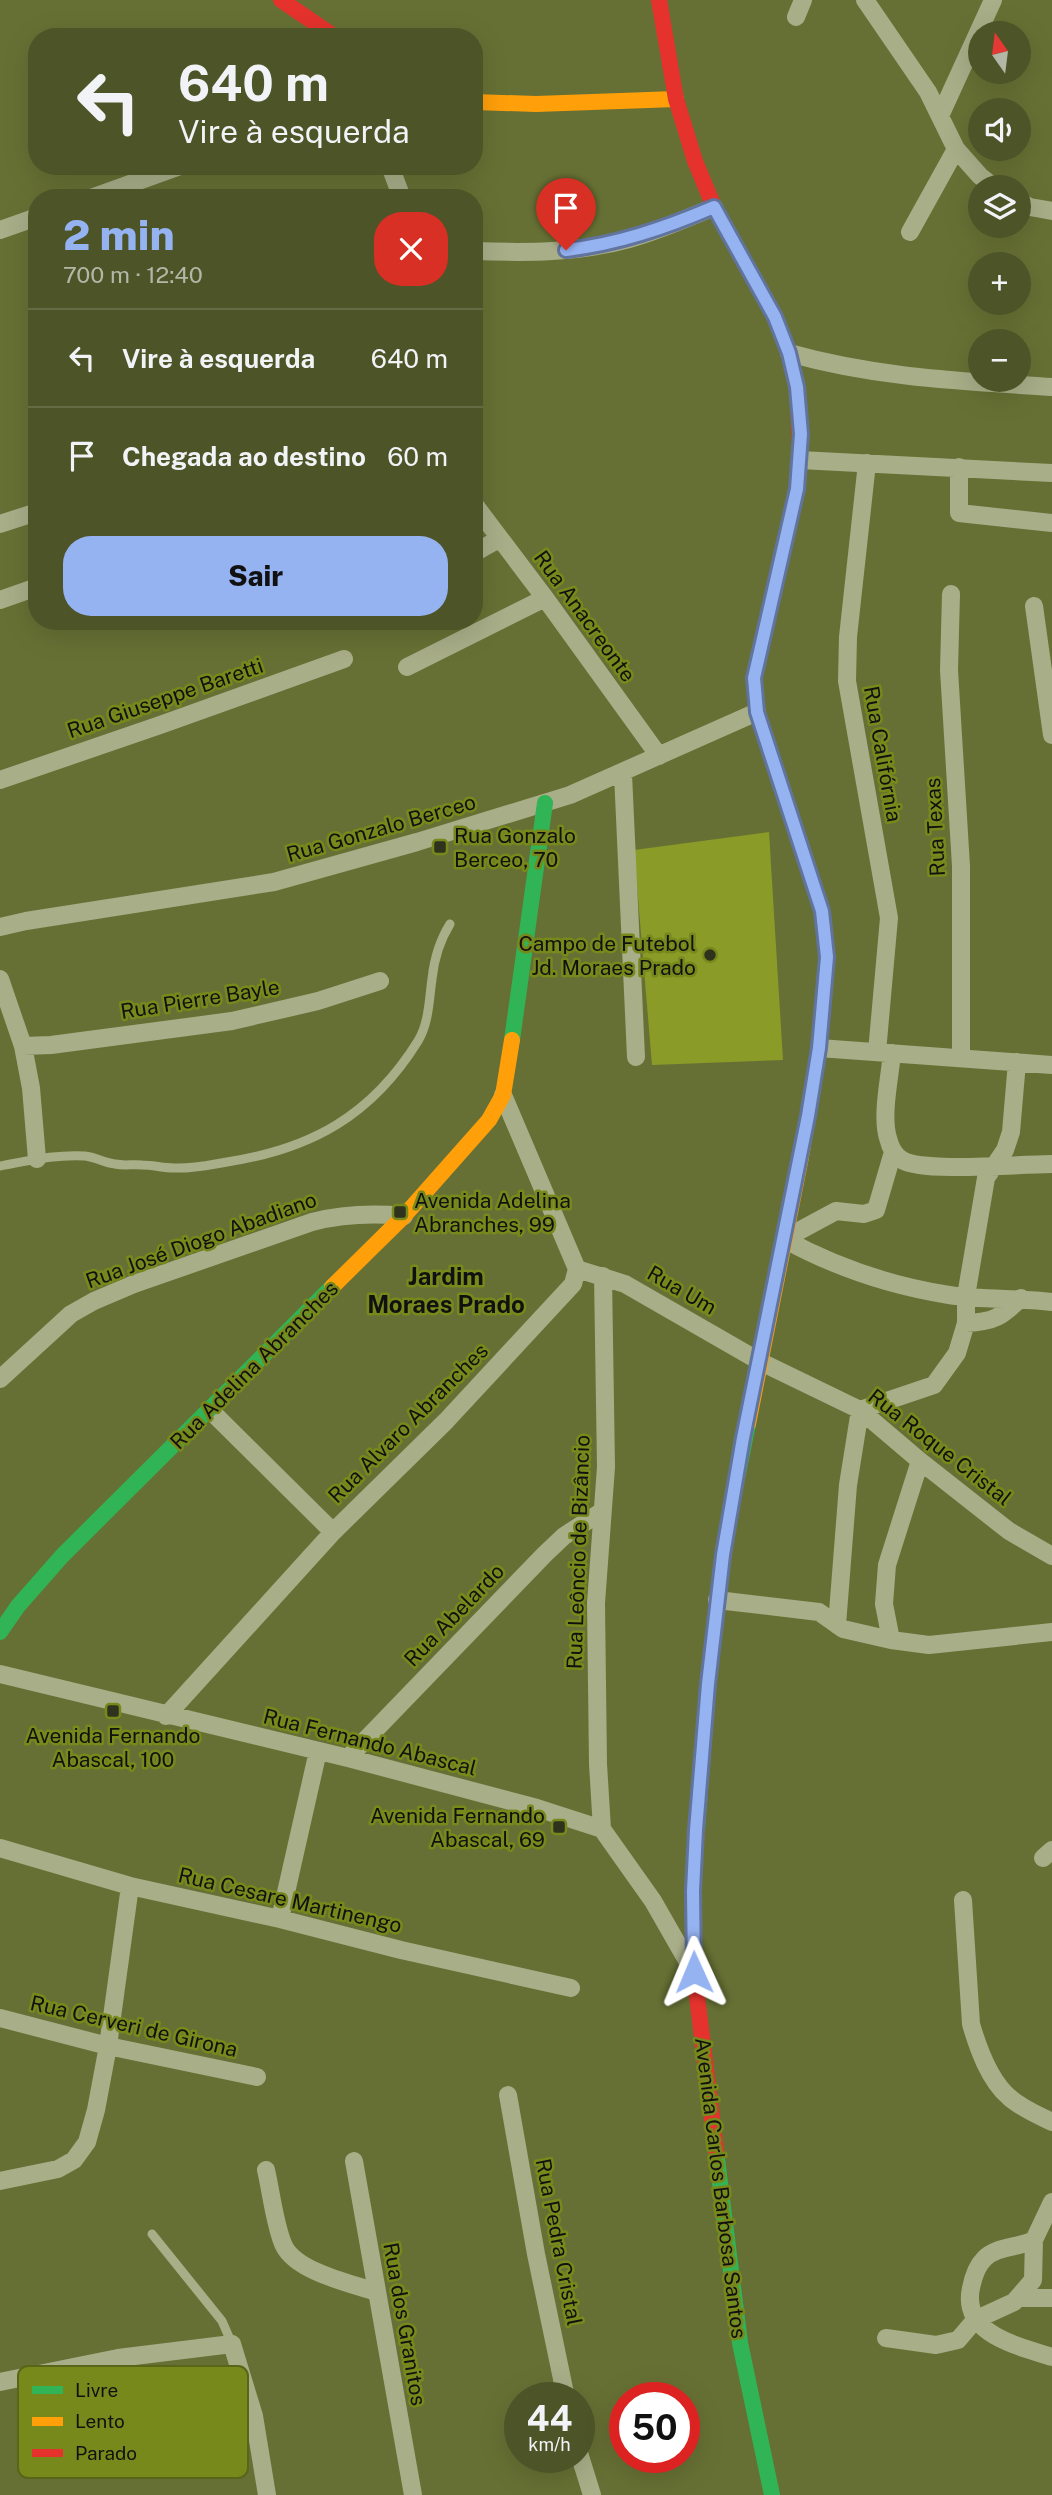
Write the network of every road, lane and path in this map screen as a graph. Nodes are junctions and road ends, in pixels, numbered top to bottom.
1 (281, 0) edge
2 (659, 0) edge
3 (803, 0) edge
4 (865, 0) edge
5 (993, 0) edge
6 (796, 17) dead end
7 (322, 28) edge
8 (676, 99) junction
9 (483, 102) edge
10 (940, 116) junction
11 (956, 149) junction
12 (155, 175) edge
13 (979, 175) edge
14 (116, 189) edge
15 (714, 207) junction
16 (1031, 207) edge
17 (1052, 211) edge
18 (28, 220) edge
19 (0, 230) edge
20 (910, 232) dead end
21 (483, 251) edge
22 (789, 353) junction
23 (1052, 387) edge
24 (800, 460) junction
25 (867, 463) junction
26 (959, 467) junction
27 (1052, 473) edge
28 (28, 515) edge
29 (483, 517) edge
30 (1052, 523) edge
31 (0, 524) edge
32 (499, 539) junction
33 (483, 548) edge
34 (28, 590) edge
35 (951, 594) dead end
36 (545, 598) junction
37 (0, 600) edge
38 (1034, 606) dead end
39 (483, 629) edge
40 (481, 630) edge
41 (344, 659) dead end
42 (407, 667) dead end
43 (757, 712) junction
44 (1052, 735) edge
45 (659, 757) junction
46 (623, 774) junction
47 (0, 779) edge
48 (545, 803) junction
49 (450, 924) dead end
50 (0, 927) edge
51 (0, 979) edge
52 (380, 982) dead end
53 (23, 1046) junction
54 (819, 1048) junction
55 (884, 1052) junction
56 (636, 1057) dead end
57 (961, 1057) junction
58 (1017, 1062) junction
59 (1052, 1066) edge
60 (503, 1095) junction
61 (893, 1152) junction
62 (37, 1159) junction
63 (1052, 1164) edge
64 (993, 1165) junction
65 (0, 1166) edge
66 (404, 1216) junction
67 (784, 1239) junction
68 (577, 1269) junction
69 (603, 1276) junction
70 (1052, 1292) edge
71 (966, 1296) junction
72 (1021, 1298) junction
73 (1052, 1302) edge
74 (966, 1323) junction
75 (759, 1361) junction
76 (0, 1379) edge
77 (210, 1410) junction
78 (860, 1410) junction
79 (920, 1461) junction
80 (601, 1512) junction
81 (333, 1532) junction
82 (1052, 1556) edge
83 (717, 1600) junction
84 (837, 1625) junction
85 (0, 1632) edge
86 (1052, 1632) edge
87 (891, 1640) junction
88 (0, 1674) edge
89 (166, 1716) junction
90 (318, 1751) junction
91 (348, 1758) junction
92 (602, 1829) junction
93 (0, 1848) edge
94 (130, 1886) junction
95 (963, 1900) dead end
96 (280, 1919) junction
97 (673, 1935) junction
98 (694, 1939) junction
99 (694, 1972) junction
100 (571, 1988) dead end
101 (0, 2018) edge
102 (108, 2046) junction
103 (257, 2077) dead end
104 (508, 2095) dead end
105 (1052, 2122) edge
106 (354, 2161) dead end
107 (266, 2170) dead end
108 (0, 2181) edge
109 (1052, 2202) edge
110 (152, 2234) dead end
111 (1034, 2240) junction
112 (376, 2292) junction
113 (1018, 2298) junction
114 (1052, 2298) edge
115 (975, 2320) junction
116 (886, 2338) dead end
117 (232, 2344) junction
118 (1052, 2357) edge
119 (79, 2366) edge
120 (239, 2366) edge
121 (18, 2378) edge
122 (0, 2382) edge
123 (563, 2382) edge
124 (248, 2396) edge
125 (585, 2473) edge
126 (267, 2495) edge
127 (412, 2495) edge
128 (592, 2495) edge
129 (772, 2495) edge

1 - 7 main road
2 - 8 main road, Avenida Carlos Barbosa Santos
3 - 6 street
4 - 10 street
5 - 10 street
8 - 9 main road
8 - 15 main road, Avenida Carlos Barbosa Santos
10 - 11 street
11 - 13 street
11 - 20 street
12 - 14 street
15 - 21 street
15 - 22 main road, Avenida Carlos Barbosa Santos
16 - 17 street
18 - 19 street
22 - 23 street
22 - 24 main road, Avenida Carlos Barbosa Santos
24 - 25 street
24 - 43 main road, Avenida Carlos Barbosa Santos
25 - 26 street
25 - 55 street, Rua Califórnia
26 - 27 street
26 - 30 street
28 - 31 street
29 - 32 street, Rua Anacreonte
32 - 33 street
32 - 36 street, Rua Anacreonte
34 - 37 street
35 - 57 street, Rua Texas
36 - 39 street
36 - 45 street, Rua Anacreonte
38 - 44 street
40 - 42 street
41 - 47 street, Rua Giuseppe Baretti
43 - 45 street, Rua Gonzalo Berceo
43 - 54 main road, Avenida Carlos Barbosa Santos
45 - 46 street, Rua Gonzalo Berceo
46 - 48 street, Rua Gonzalo Berceo
46 - 56 street
48 - 50 street, Rua Gonzalo Berceo
48 - 60 main road, Rua Adelina Abranches
49 - 62 lane
51 - 53 street
52 - 53 street, Rua Pierre Bayle
53 - 62 street
54 - 55 street
54 - 67 main road, Avenida Carlos Barbosa Santos
55 - 57 street
55 - 61 street, Rua Califórnia
57 - 58 street
58 - 59 street
58 - 64 street
60 - 66 main road, Rua Adelina Abranches
60 - 68 street
61 - 64 street
61 - 67 street
62 - 65 lane
63 - 64 street
64 - 71 street
66 - 76 street, Rua José Diogo Abadiano
66 - 77 main road, Rua Adelina Abranches
67 - 71 street
67 - 75 main road, Avenida Carlos Barbosa Santos
68 - 69 street, Rua Um
68 - 81 street, Rua Alvaro Abranches
69 - 75 street, Rua Um
69 - 80 street, Rua Leôncio de Bizâncio
70 - 72 street
71 - 72 street
71 - 74 street
72 - 73 street
72 - 74 street
74 - 78 street
75 - 78 street, Rua Roque Cristal
75 - 83 main road, Avenida Carlos Barbosa Santos
77 - 81 street
77 - 85 main road, Rua Adelina Abranches
78 - 79 street, Rua Roque Cristal
78 - 84 street
79 - 82 street, Rua Roque Cristal
79 - 87 street
80 - 91 street, Rua Abelardo
80 - 92 street, Rua Leôncio de Bizâncio
81 - 89 street, Rua Alvaro Abranches
83 - 84 street
83 - 98 main road, Avenida Carlos Barbosa Santos
84 - 87 street
86 - 87 street
88 - 89 street, Rua Fernando Abascal
89 - 90 street, Rua Fernando Abascal
90 - 91 street, Rua Fernando Abascal
90 - 96 street
91 - 92 street, Rua Fernando Abascal
92 - 97 street
93 - 94 street, Rua Cesare Martinengo
94 - 96 street, Rua Cesare Martinengo
94 - 102 street
95 - 105 street
96 - 100 street, Rua Cesare Martinengo
97 - 98 street
97 - 99 street
98 - 99 main road, Avenida Carlos Barbosa Santos
99 - 129 main road, Avenida Carlos Barbosa Santos
101 - 102 street, Rua Cerveri de Girona
102 - 103 street, Rua Cerveri de Girona
102 - 108 street
104 - 123 street, Rua Pedra Cristal
106 - 112 street, Rua dos Granitos
107 - 112 street
109 - 111 street
110 - 117 lane
111 - 113 street
111 - 115 street
112 - 127 street, Rua dos Granitos
113 - 114 street
113 - 115 street
115 - 116 street
115 - 118 street
117 - 119 street
117 - 120 street
121 - 122 street
124 - 126 street
125 - 128 street

